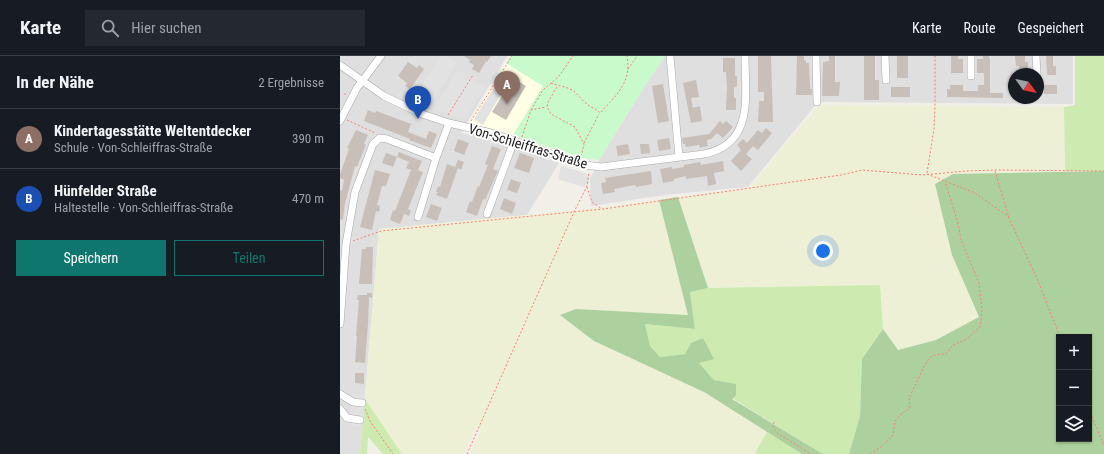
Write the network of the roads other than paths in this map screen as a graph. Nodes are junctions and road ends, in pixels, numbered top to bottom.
1 (381, 56) edge
2 (670, 56) edge
3 (745, 56) edge
4 (816, 56) edge
5 (885, 56) edge
6 (971, 56) edge
7 (1036, 56) edge
8 (340, 65) edge
9 (1037, 68) edge
10 (971, 76) dead end
11 (886, 80) dead end
12 (362, 81) junction
13 (818, 102) dead end
14 (341, 120) edge
15 (451, 122) junction
16 (517, 142) junction
17 (679, 157) junction
18 (436, 158) junction
19 (487, 214) dead end
20 (418, 217) dead end
21 (340, 324) edge
22 (340, 394) edge
23 (362, 403) road end
24 (340, 408) edge
25 (360, 420) dead end

1 - 12 street
2 - 17 street
3 - 17 street, Von-Schleiffras-Straße
4 - 13 street
5 - 11 street
6 - 10 street
7 - 9 street
8 - 12 street, Von-Schleiffras-Straße
12 - 14 street
12 - 15 street, Von-Schleiffras-Straße
15 - 16 street, Von-Schleiffras-Straße
15 - 18 street
16 - 17 street, Von-Schleiffras-Straße
16 - 19 street
18 - 20 street
18 - 21 street
22 - 23 street
24 - 25 street

